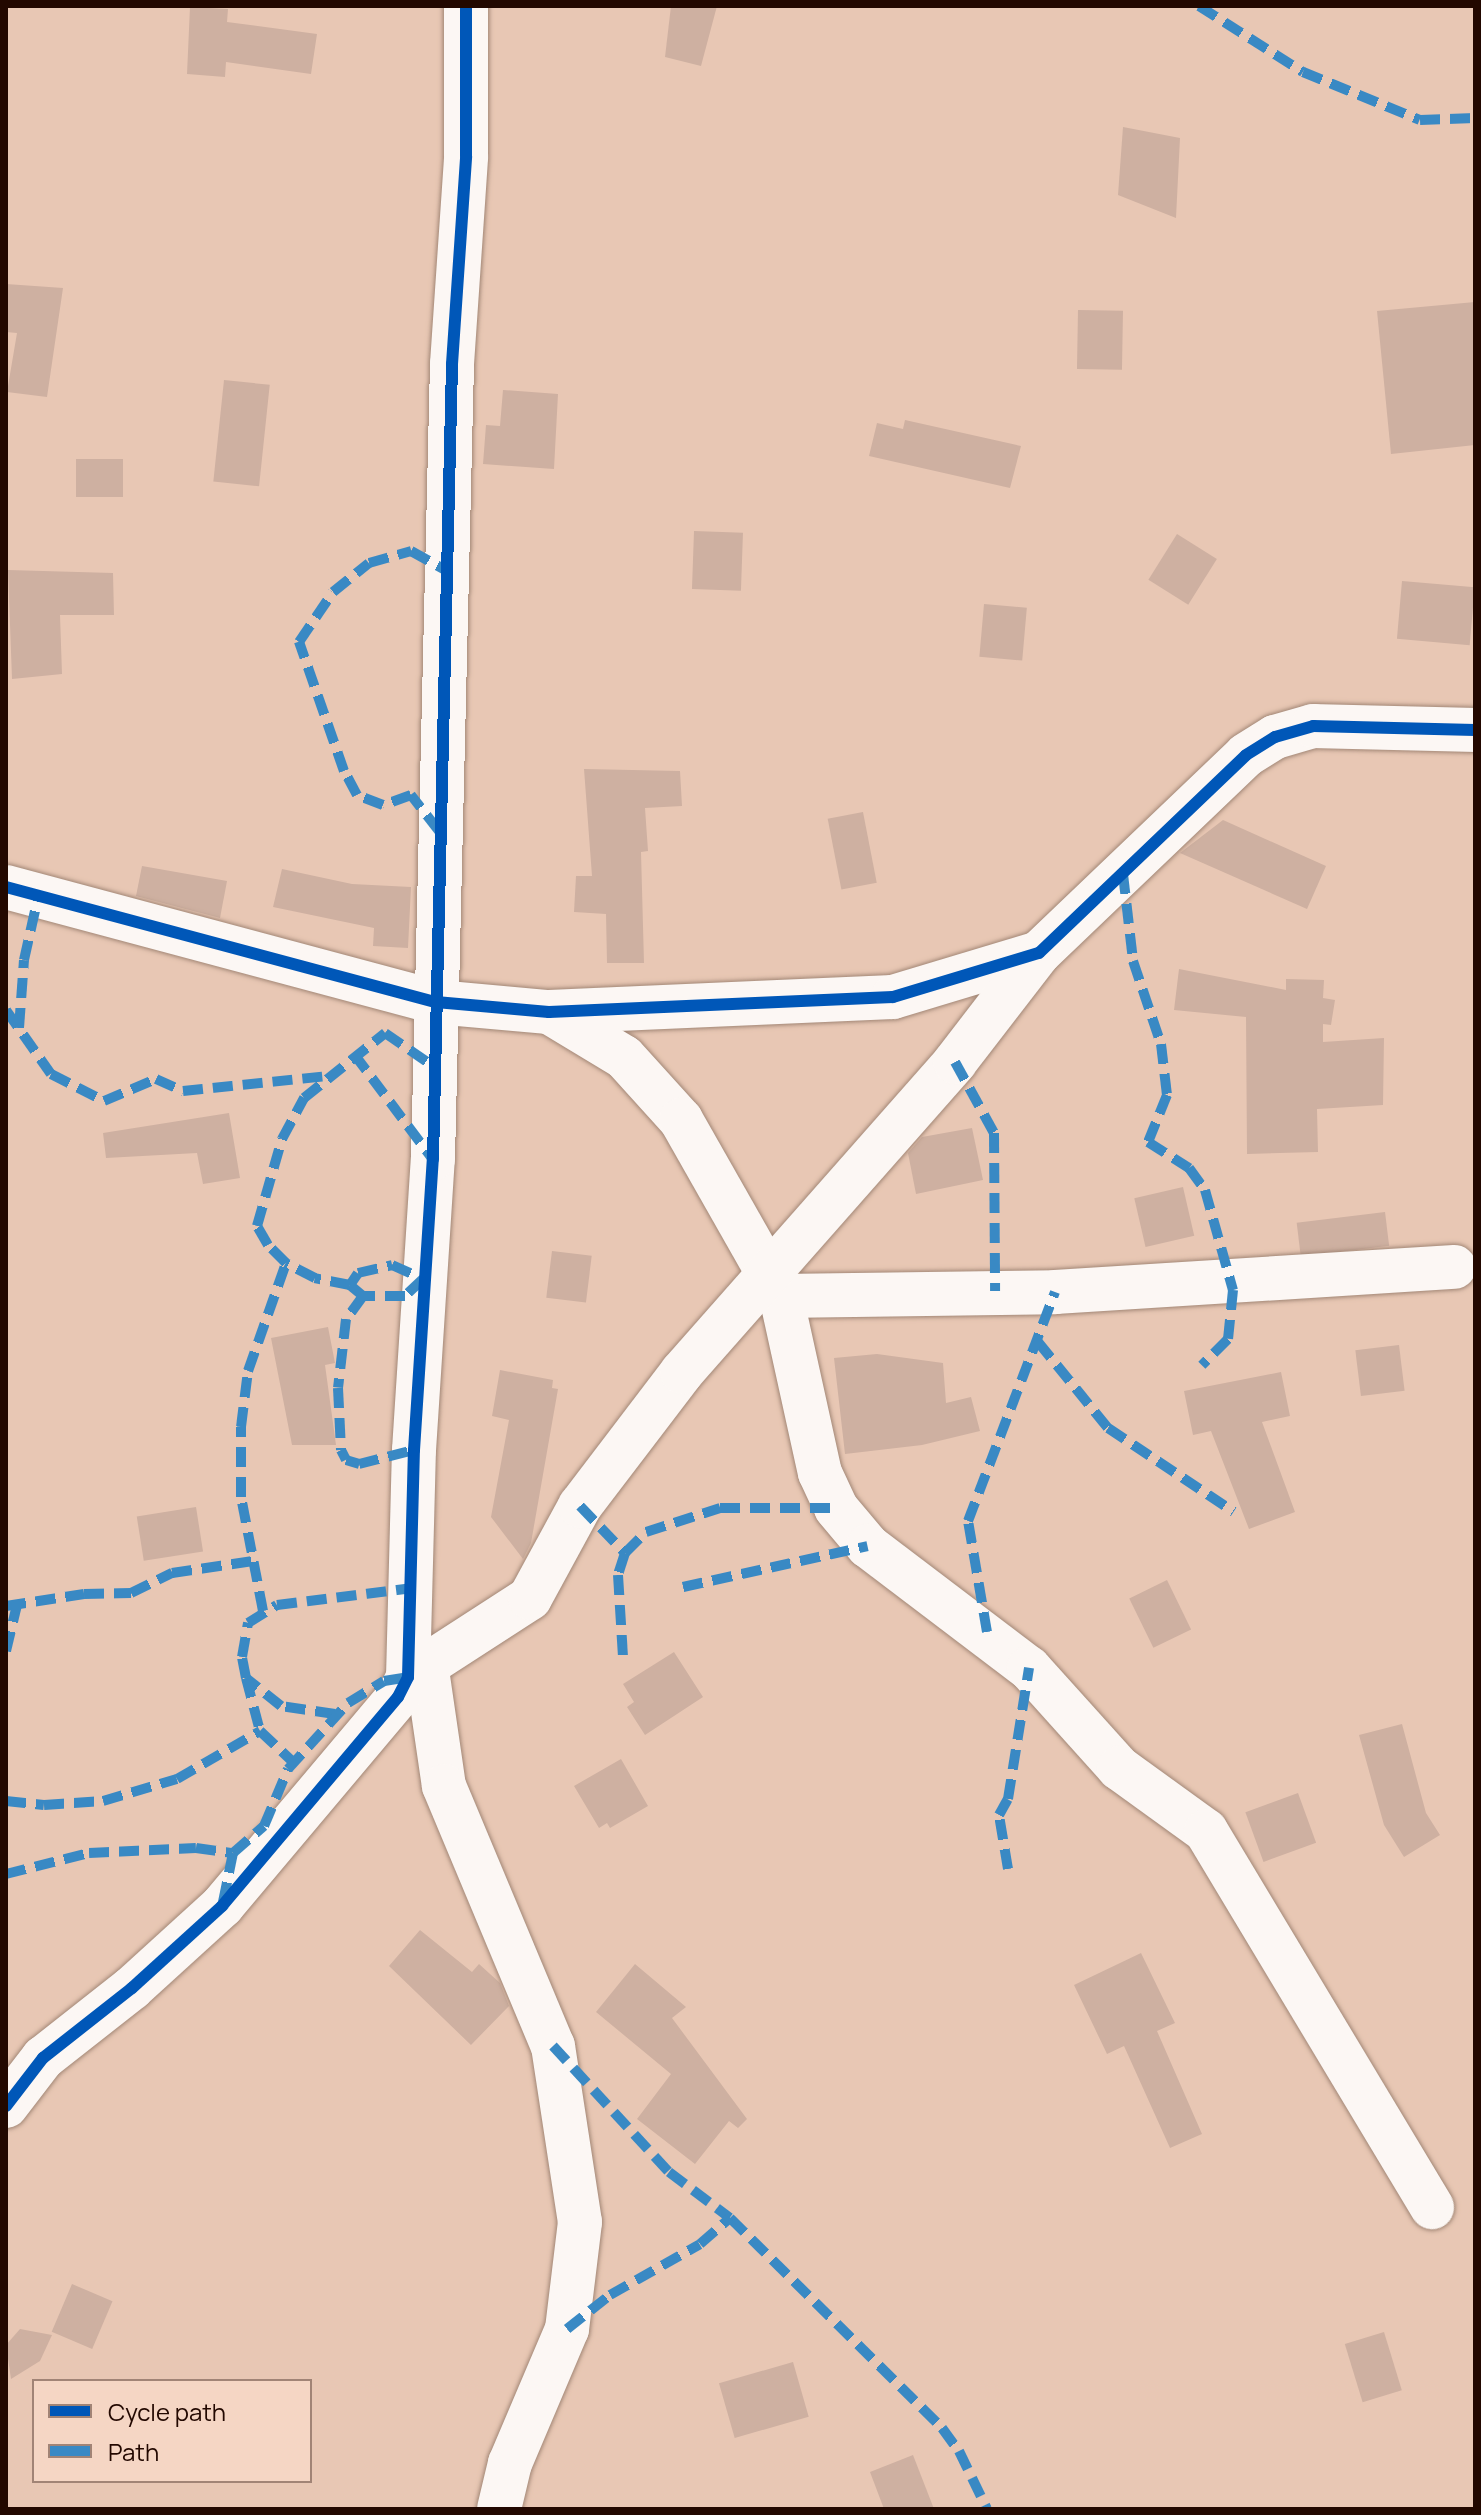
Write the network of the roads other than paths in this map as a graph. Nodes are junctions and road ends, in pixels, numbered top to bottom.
1 (466, 6) edge
2 (1475, 730) edge
3 (6, 887) edge
4 (1039, 953) junction
5 (436, 1002) junction
6 (549, 1012) junction
7 (1454, 1267) dead end
8 (775, 1284) junction
9 (417, 1673) junction
10 (6, 2106) edge
11 (1432, 2207) dead end
12 (499, 2509) edge

1 - 5 street
2 - 4 street
3 - 5 street
4 - 6 street
4 - 8 street
5 - 6 street
5 - 9 street
6 - 8 street
7 - 8 street
8 - 9 street
8 - 11 street
9 - 10 street
9 - 12 street

